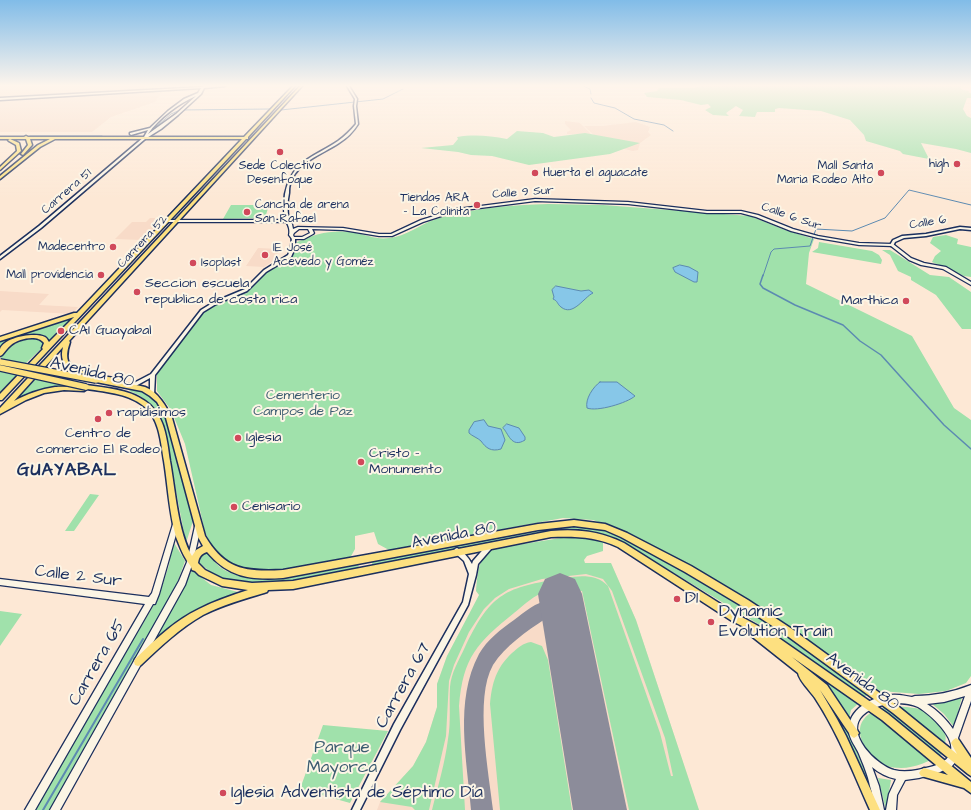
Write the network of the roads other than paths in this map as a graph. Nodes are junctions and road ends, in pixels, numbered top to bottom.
1 (156, 124) edge
2 (162, 124) edge
3 (259, 124) edge
4 (266, 124) edge
5 (357, 124) edge
6 (150, 129) junction
7 (17, 134) junction
8 (131, 134) junction
9 (0, 135) edge
10 (147, 135) junction
11 (248, 136) junction
12 (0, 138) edge
13 (27, 138) junction
14 (57, 138) junction
15 (253, 138) junction
16 (29, 148) junction
17 (0, 169) edge
18 (0, 174) edge
19 (0, 178) edge
20 (732, 212) joint
21 (166, 221) junction
22 (287, 221) junction
23 (177, 222) junction
24 (290, 225) junction
25 (301, 228) junction
26 (309, 228) junction
27 (321, 228) junction
28 (971, 229) edge
29 (292, 232) junction
30 (312, 233) junction
31 (295, 240) junction
32 (892, 245) junction
33 (0, 258) edge
34 (971, 284) edge
35 (84, 309) junction
36 (71, 335) junction
37 (0, 339) edge
38 (45, 349) junction
39 (0, 354) edge
40 (0, 362) edge
41 (0, 368) edge
42 (153, 375) junction
43 (132, 386) junction
44 (152, 394) junction
45 (2, 395) edge
46 (126, 395) junction
47 (0, 413) edge
48 (176, 524) junction
49 (198, 526) junction
50 (491, 544) junction
51 (208, 548) junction
52 (457, 551) junction
53 (192, 564) junction
54 (473, 576) junction
55 (0, 582) edge
56 (272, 587) junction
57 (152, 601) junction
58 (735, 618) junction
59 (138, 662) junction
60 (795, 667) junction
61 (908, 700) junction
62 (883, 701) junction
63 (869, 705) junction
64 (854, 733) junction
65 (955, 740) junction
66 (862, 752) junction
67 (954, 758) junction
68 (944, 766) junction
69 (971, 767) edge
70 (971, 772) edge
71 (924, 773) junction
72 (902, 776) junction
73 (970, 787) edge
74 (30, 810) edge
75 (55, 810) edge
76 (356, 810) edge
77 (876, 810) edge
78 (879, 810) edge
79 (891, 810) edge

1 - 6 street, Carrera 51
2 - 10 street, Carrera 51
3 - 11 main road, Carrera 52
4 - 15 main road, Carrera 52
5 - 22 street
6 - 8 street
6 - 10 street, Carrera 51
7 - 8 main road
7 - 9 main road
7 - 13 main road
8 - 10 main road
10 - 11 main road
10 - 11 main road
10 - 14 main road
10 - 33 street, Carrera 51
11 - 15 main road
11 - 21 main road, Carrera 52
12 - 13 main road
12 - 17 main road
13 - 14 main road
13 - 16 main road
14 - 16 main road
14 - 19 main road
15 - 23 main road, Carrera 52
16 - 18 main road
20 - 27 main road, Calle 9 Sur
20 - 32 main road, Calle 6 Sur
21 - 23 main road
21 - 35 main road, Carrera 52
22 - 23 main road
22 - 24 main road
23 - 36 main road, Carrera 52
24 - 25 main road
24 - 29 main road
25 - 26 main road, Calle 9 Sur
25 - 29 main road
26 - 27 main road, Calle 9 Sur
26 - 30 main road
27 - 30 main road
28 - 32 street, Calle 6
29 - 31 main road
30 - 31 main road
31 - 42 street
32 - 34 main road
35 - 37 main road
35 - 38 main road, Carrera 52
36 - 43 main road
36 - 47 main road, Carrera 52
38 - 39 main road
38 - 45 main road, Carrera 52
40 - 43 main road, Avenida 80, bridge
41 - 46 main road, Avenida 80, bridge
42 - 43 street
42 - 44 street
43 - 44 main road, Avenida 80
44 - 49 main road, Avenida 80
46 - 47 main road
46 - 48 main road, Avenida 80
48 - 53 main road, Avenida 80
48 - 57 main road, Carrera 65
49 - 51 main road, Avenida 80
49 - 53 main road
50 - 52 main road, Avenida 80
50 - 54 street, Carrera 67
50 - 58 main road, Avenida 80
51 - 53 main road
51 - 62 main road, Avenida 80
52 - 54 street
52 - 56 main road, Avenida 80
53 - 56 main road, Avenida 80
53 - 59 main road
54 - 76 street, Carrera 67
55 - 57 main road, Calle 2 Sur
56 - 59 main road
57 - 74 main road, Carrera 65
58 - 60 main road
58 - 63 main road, Avenida 80
59 - 75 main road
60 - 64 main road
60 - 77 main road
61 - 62 main road
61 - 65 main road
61 - 65 main road
62 - 63 main road
62 - 67 main road, Avenida 80
63 - 64 main road
63 - 68 main road, Avenida 80
64 - 66 main road
65 - 67 main road
65 - 69 main road
66 - 72 main road
66 - 78 main road
67 - 68 main road
67 - 70 main road, Avenida 80
68 - 71 main road
68 - 73 main road, Avenida 80
71 - 72 main road
71 - 73 main road
72 - 79 main road

